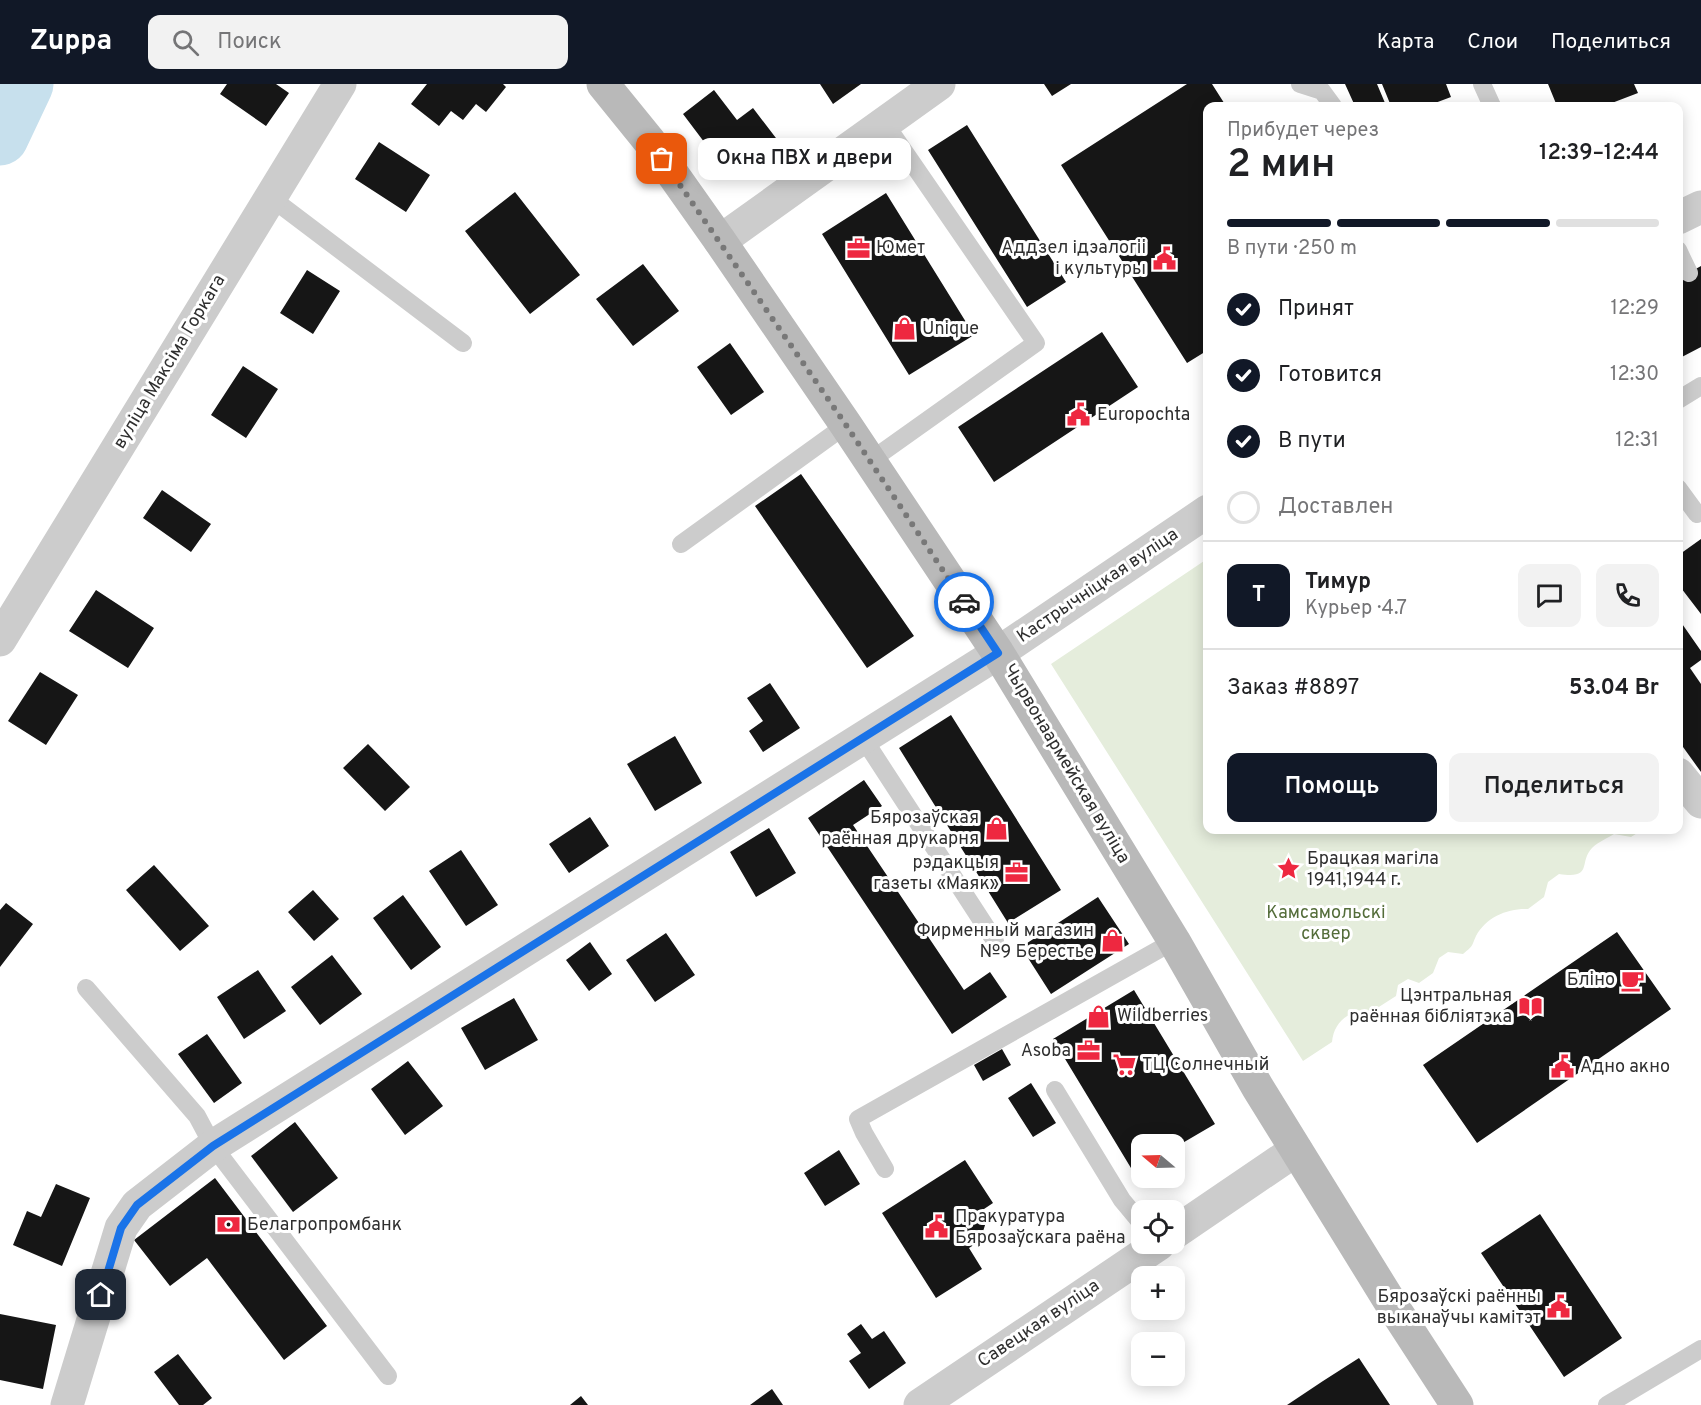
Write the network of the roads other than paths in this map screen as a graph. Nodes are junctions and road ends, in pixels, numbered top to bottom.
1 (340, 84) edge
2 (603, 84) edge
3 (939, 84) edge
4 (1300, 84) edge
5 (1482, 84) edge
6 (1330, 102) edge
7 (1489, 102) edge
8 (884, 122) junction
9 (270, 197) junction
10 (1701, 207) edge
11 (1683, 216) edge
12 (720, 241) junction
13 (1683, 260) edge
14 (1689, 273) dead end
15 (463, 343) dead end
16 (1701, 386) edge
17 (1683, 397) edge
18 (846, 425) junction
19 (870, 461) junction
20 (1683, 495) edge
21 (1203, 514) edge
22 (1697, 514) dead end
23 (681, 544) dead end
24 (0, 639) edge
25 (998, 653) junction
26 (863, 738) junction
27 (1683, 780) edge
28 (1701, 802) edge
29 (994, 941) dead end
30 (1174, 941) junction
31 (86, 988) dead end
32 (1055, 1090) dead end
33 (213, 1146) junction
34 (1296, 1150) junction
35 (885, 1169) dead end
36 (1131, 1211) edge
37 (1185, 1226) edge
38 (1143, 1254) edge
39 (1701, 1349) edge
40 (388, 1376) dead end
41 (67, 1405) edge
42 (920, 1405) edge
43 (1456, 1405) edge
44 (1607, 1405) edge

1 - 9 street, вуліца Максіма Горкага
2 - 12 main road, Чырвонаармейская вуліца
3 - 8 street
4 - 6 lane
5 - 7 lane
8 - 12 street
8 - 19 lane
9 - 15 lane
9 - 24 street, вуліца Максіма Горкага
10 - 11 street
12 - 18 main road, Чырвонаармейская вуліца
13 - 14 lane
16 - 17 lane
18 - 19 main road, Чырвонаармейская вуліца
18 - 23 lane
19 - 25 main road, Чырвонаармейская вуліца
20 - 22 lane
21 - 25 street, Кастрычніцкая вуліца
25 - 26 street, Кастрычніцкая вуліца
25 - 30 main road, Чырвонаармейская вуліца
26 - 29 lane
26 - 33 street, Кастрычніцкая вуліца
27 - 28 street
30 - 34 main road, Чырвонаармейская вуліца
30 - 35 lane
31 - 33 lane
32 - 36 lane
33 - 40 lane
33 - 41 street, Кастрычніцкая вуліца
34 - 37 street
34 - 43 main road, Чырвонаармейская вуліца
38 - 42 street, Савецкая вуліца
39 - 44 lane

